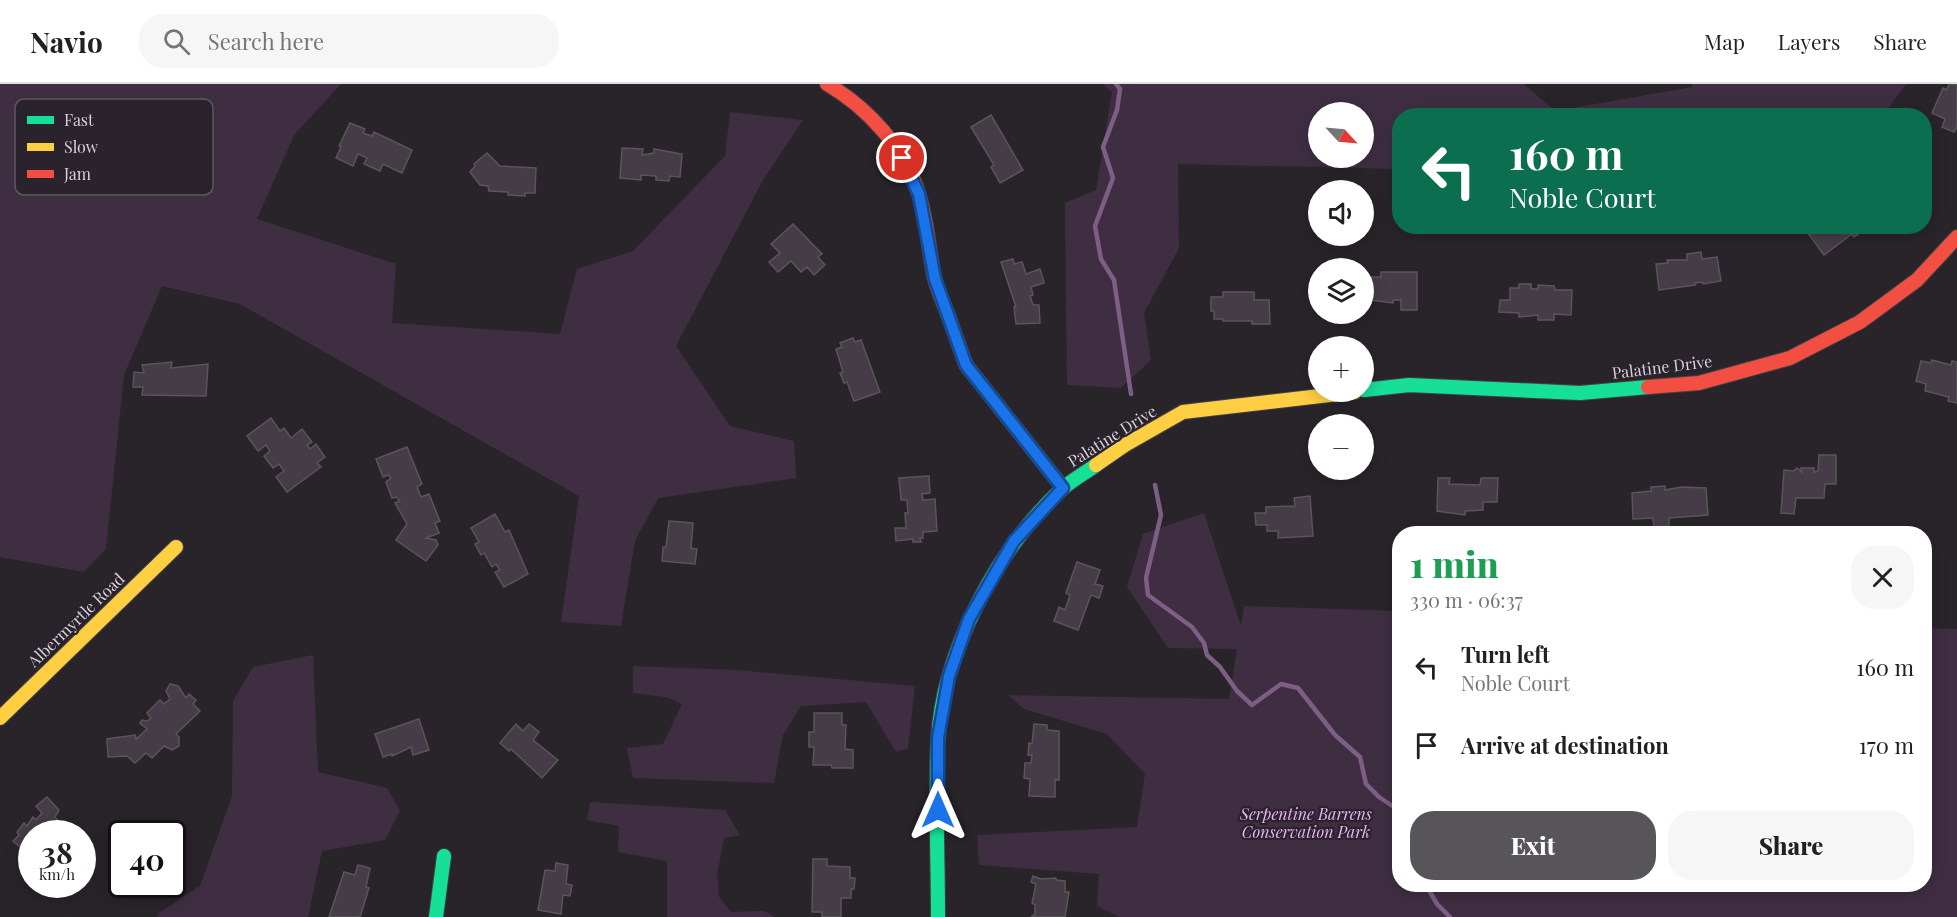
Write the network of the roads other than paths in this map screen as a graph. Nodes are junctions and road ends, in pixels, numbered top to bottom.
1 (826, 84) edge
2 (1957, 237) edge
3 (1374, 389) edge
4 (1308, 397) edge
5 (1063, 488) junction
6 (176, 547) dead end
7 (0, 718) edge
8 (444, 856) dead end
9 (436, 917) edge
10 (938, 917) edge

1 - 5 street
2 - 3 street, Palatine Drive
4 - 5 street, Palatine Drive
5 - 10 street, Palatine Drive
6 - 7 street, Albermyrtle Road
8 - 9 street

